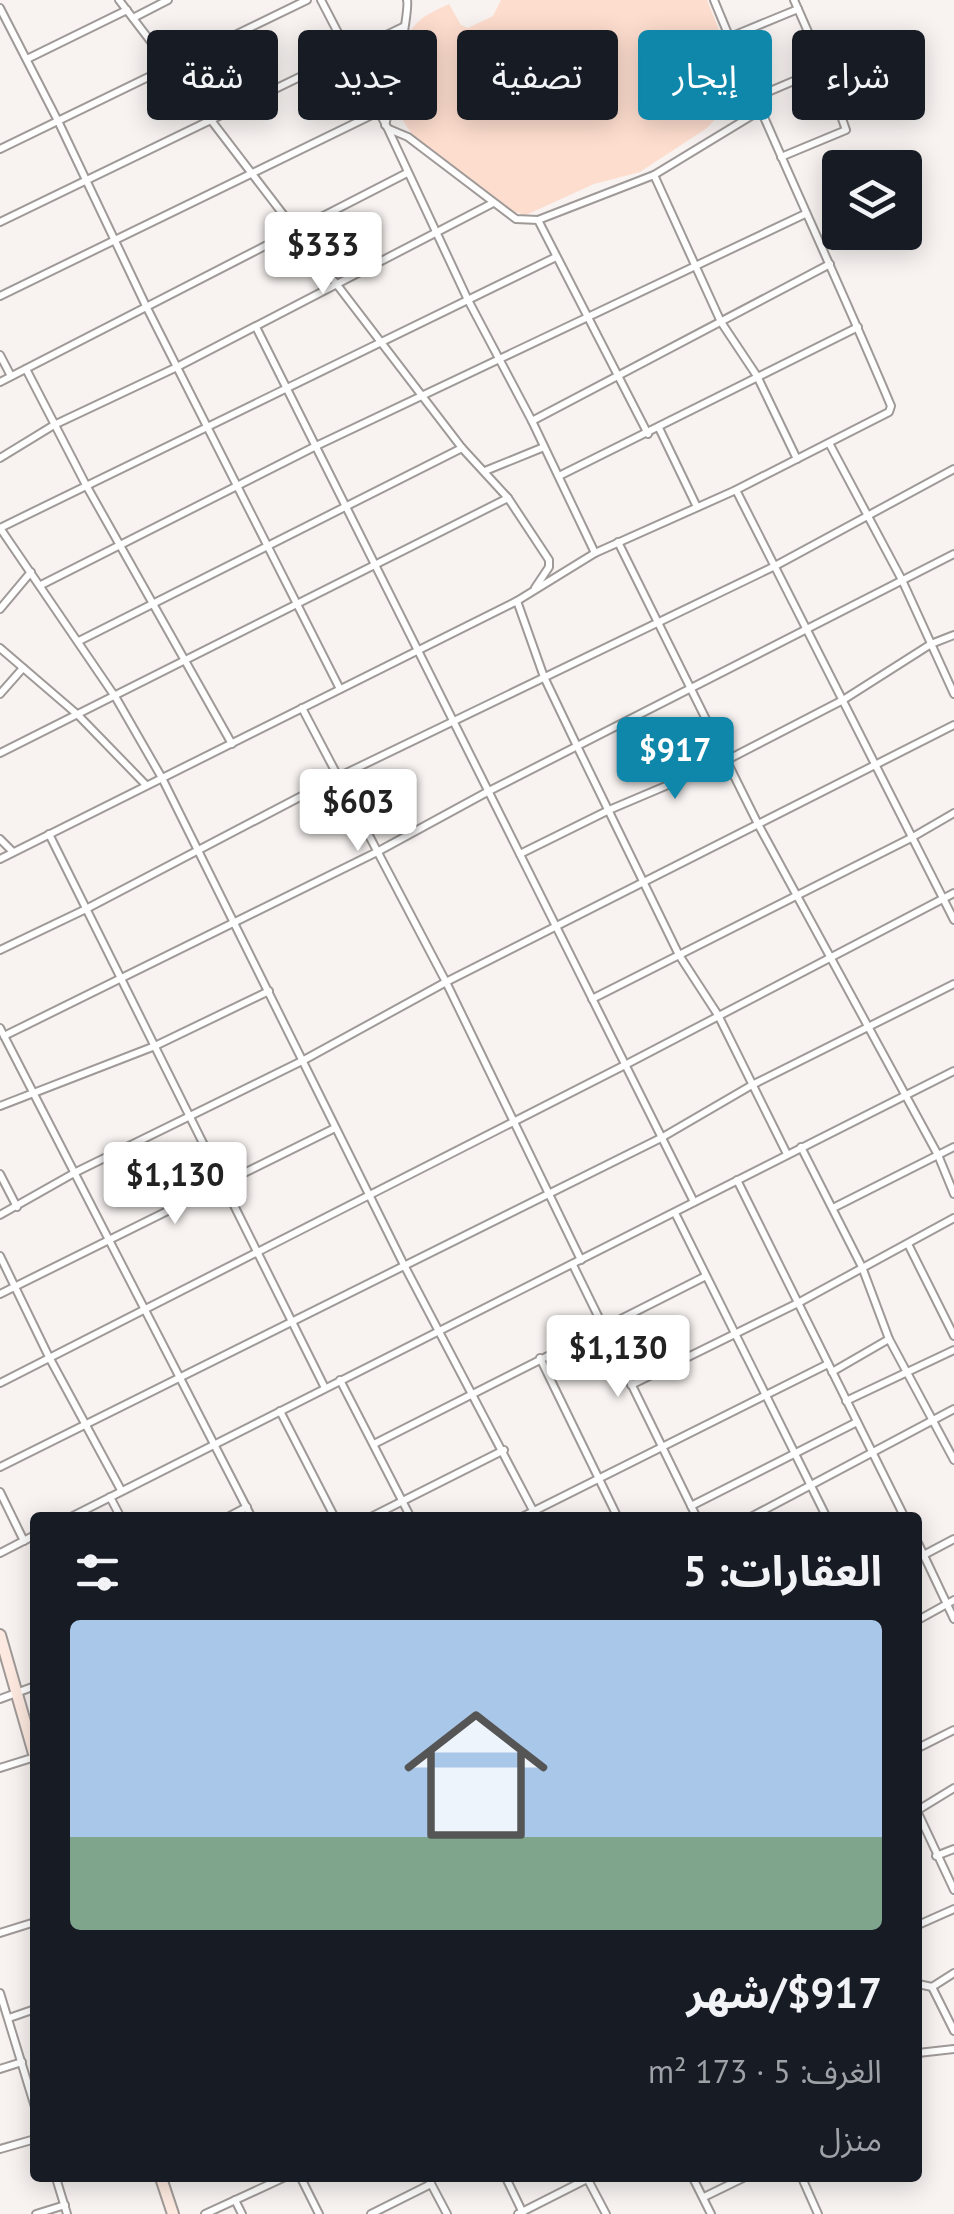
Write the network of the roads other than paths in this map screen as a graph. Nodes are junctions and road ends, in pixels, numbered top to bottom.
1 (120, 0) edge
2 (168, 0) edge
3 (307, 0) edge
4 (321, 0) edge
5 (407, 0) edge
6 (714, 0) edge
7 (794, 0) edge
8 (0, 8) edge
9 (798, 9) junction
10 (127, 10) junction
11 (133, 18) junction
12 (403, 26) junction
13 (246, 30) edge
14 (336, 30) edge
15 (394, 30) edge
16 (726, 30) edge
17 (746, 30) edge
18 (807, 30) edge
19 (147, 36) edge
20 (27, 59) junction
21 (147, 78) edge
22 (207, 120) edge
23 (213, 120) edge
24 (362, 120) edge
25 (383, 120) edge
26 (744, 120) edge
27 (764, 120) edge
28 (842, 120) edge
29 (58, 121) junction
30 (387, 127) junction
31 (0, 150) edge
32 (781, 157) junction
33 (406, 172) junction
34 (254, 174) junction
35 (654, 175) junction
36 (86, 181) junction
37 (493, 203) junction
38 (805, 214) junction
39 (538, 220) junction
40 (0, 222) edge
41 (295, 230) junction
42 (436, 231) junction
43 (114, 241) junction
44 (556, 256) junction
45 (830, 264) junction
46 (696, 266) junction
47 (336, 284) junction
48 (0, 296) edge
49 (468, 300) junction
50 (146, 306) junction
51 (589, 315) junction
52 (720, 322) junction
53 (256, 327) junction
54 (858, 327) junction
55 (380, 341) junction
56 (0, 355) edge
57 (498, 360) junction
58 (177, 368) junction
59 (26, 369) junction
60 (11, 376) junction
61 (620, 376) junction
62 (756, 376) junction
63 (0, 382) edge
64 (285, 386) junction
65 (423, 396) junction
66 (532, 421) junction
67 (54, 425) junction
68 (207, 425) junction
69 (660, 428) junction
70 (648, 434) junction
71 (829, 443) junction
72 (314, 447) junction
73 (544, 447) junction
74 (462, 448) junction
75 (0, 458) edge
76 (797, 459) junction
77 (954, 469) edge
78 (485, 470) junction
79 (559, 476) junction
80 (86, 484) junction
81 (237, 487) junction
82 (736, 490) junction
83 (508, 498) junction
84 (344, 506) junction
85 (697, 507) junction
86 (866, 516) junction
87 (0, 529) edge
88 (618, 542) junction
89 (120, 544) junction
90 (266, 545) junction
91 (595, 553) junction
92 (954, 554) edge
93 (375, 566) junction
94 (775, 566) junction
95 (32, 572) junction
96 (902, 580) junction
97 (40, 585) junction
98 (532, 591) junction
99 (154, 601) junction
100 (516, 602) junction
101 (296, 605) junction
102 (0, 608) edge
103 (656, 621) junction
104 (807, 629) junction
105 (954, 635) edge
106 (78, 641) junction
107 (931, 644) junction
108 (0, 648) edge
109 (416, 650) junction
110 (186, 660) junction
111 (23, 668) junction
112 (544, 677) junction
113 (690, 688) junction
114 (340, 689) junction
115 (0, 694) edge
116 (954, 694) edge
117 (116, 698) junction
118 (843, 700) junction
119 (302, 708) junction
120 (78, 715) junction
121 (453, 721) junction
122 (954, 725) edge
123 (232, 744) junction
124 (577, 746) junction
125 (0, 754) edge
126 (727, 760) junction
127 (875, 767) junction
128 (338, 777) junction
129 (162, 778) junction
130 (146, 785) junction
131 (489, 791) junction
132 (608, 810) junction
133 (954, 813) edge
134 (759, 826) junction
135 (49, 834) junction
136 (912, 838) junction
137 (0, 839) edge
138 (199, 848) junction
139 (14, 852) junction
140 (377, 852) junction
141 (520, 854) junction
142 (0, 859) edge
143 (644, 883) junction
144 (954, 893) edge
145 (795, 894) junction
146 (943, 899) junction
147 (86, 909) junction
148 (954, 920) edge
149 (235, 921) junction
150 (554, 926) junction
151 (0, 950) edge
152 (679, 955) junction
153 (831, 958) junction
154 (120, 976) junction
155 (446, 982) junction
156 (954, 984) edge
157 (269, 991) junction
158 (592, 999) junction
159 (718, 1015) junction
160 (866, 1026) junction
161 (2, 1032) edge
162 (155, 1046) junction
163 (304, 1060) junction
164 (625, 1065) junction
165 (954, 1070) edge
166 (752, 1085) junction
167 (36, 1094) junction
168 (904, 1094) junction
169 (0, 1106) edge
170 (188, 1114) junction
171 (513, 1121) junction
172 (335, 1128) junction
173 (661, 1138) junction
174 (954, 1147) edge
175 (801, 1148) junction
176 (787, 1154) junction
177 (938, 1155) junction
178 (76, 1172) junction
179 (0, 1174) edge
180 (736, 1180) junction
181 (223, 1182) junction
182 (953, 1189) edge
183 (370, 1194) junction
184 (548, 1194) junction
185 (695, 1202) junction
186 (17, 1207) junction
187 (833, 1208) junction
188 (675, 1213) junction
189 (0, 1215) edge
190 (954, 1218) edge
191 (108, 1240) junction
192 (908, 1244) junction
193 (258, 1252) junction
194 (0, 1256) edge
195 (581, 1260) junction
196 (404, 1265) junction
197 (573, 1265) junction
198 (862, 1267) junction
199 (706, 1276) junction
200 (15, 1287) junction
201 (0, 1294) edge
202 (798, 1303) junction
203 (143, 1308) junction
204 (292, 1319) junction
205 (604, 1328) junction
206 (439, 1331) junction
207 (736, 1334) junction
208 (954, 1336) edge
209 (889, 1339) junction
210 (954, 1350) edge
211 (49, 1357) junction
212 (540, 1358) junction
213 (828, 1363) junction
214 (832, 1372) junction
215 (906, 1372) junction
216 (178, 1377) junction
217 (340, 1380) junction
218 (0, 1382) edge
219 (631, 1385) junction
220 (326, 1388) junction
221 (473, 1392) junction
222 (764, 1394) junction
223 (846, 1401) junction
224 (954, 1409) edge
225 (280, 1411) junction
226 (932, 1420) junction
227 (857, 1422) junction
228 (85, 1424) junction
229 (212, 1444) junction
230 (374, 1444) junction
231 (661, 1446) junction
232 (504, 1450) junction
233 (873, 1452) junction
234 (795, 1454) junction
235 (954, 1460) edge
236 (1, 1465) edge
237 (599, 1479) junction
238 (812, 1487) junction
239 (121, 1491) junction
240 (0, 1492) edge
241 (110, 1497) junction
242 (403, 1500) junction
243 (247, 1507) junction
244 (81, 1512) edge
245 (118, 1512) edge
246 (237, 1512) edge
247 (249, 1512) edge
248 (333, 1512) edge
249 (380, 1512) edge
250 (408, 1512) edge
251 (535, 1512) edge
252 (540, 1512) edge
253 (615, 1512) edge
254 (694, 1512) edge
255 (761, 1512) edge
256 (824, 1512) edge
257 (902, 1512) edge
258 (30, 1538) edge
259 (954, 1539) edge
260 (24, 1541) junction
261 (0, 1553) edge
262 (922, 1555) edge
263 (922, 1559) edge
264 (951, 1602) edge
265 (922, 1618) edge
266 (954, 1620) edge
267 (0, 1635) edge
268 (30, 1688) edge
269 (18, 1694) junction
270 (0, 1699) edge
271 (954, 1730) edge
272 (30, 1738) edge
273 (922, 1746) edge
274 (30, 1759) edge
275 (0, 1768) edge
276 (954, 1788) edge
277 (922, 1808) edge
278 (922, 1821) edge
279 (954, 1849) edge
280 (936, 1856) junction
281 (954, 1890) edge
282 (954, 1909) edge
283 (922, 1922) edge
284 (30, 1923) edge
285 (0, 1932) edge
286 (954, 1973) edge
287 (922, 1985) edge
288 (932, 1987) junction
289 (0, 1993) edge
290 (30, 2011) edge
291 (9, 2018) junction
292 (954, 2031) edge
293 (954, 2050) edge
294 (922, 2053) edge
295 (22, 2062) junction
296 (0, 2069) edge
297 (30, 2084) edge
298 (30, 2141) edge
299 (0, 2150) edge
300 (57, 2182) edge
301 (162, 2182) edge
302 (274, 2182) edge
303 (303, 2182) edge
304 (428, 2182) edge
305 (431, 2182) edge
306 (508, 2182) edge
307 (580, 2182) edge
308 (590, 2182) edge
309 (695, 2182) edge
310 (735, 2182) edge
311 (804, 2182) edge
312 (704, 2197) junction
313 (235, 2200) junction
314 (66, 2210) edge
315 (522, 2213) edge
316 (36, 2214) edge
317 (173, 2214) edge
318 (206, 2214) edge
319 (242, 2214) edge
320 (320, 2214) edge
321 (371, 2214) edge
322 (447, 2214) edge
323 (606, 2214) edge
324 (711, 2214) edge
325 (818, 2214) edge

1 - 10 street
2 - 11 street
3 - 13 street
4 - 14 street
5 - 12 street
6 - 16 street
7 - 9 street
8 - 20 street
9 - 17 street
9 - 18 street
10 - 11 street
10 - 20 street
11 - 19 street
12 - 15 street
12 - 30 street
20 - 29 street
21 - 29 street
22 - 36 street
23 - 34 street
24 - 34 street
25 - 30 street
26 - 35 street
27 - 32 street
28 - 32 street
29 - 31 street
29 - 36 street
30 - 33 street
30 - 37 street
32 - 38 street
33 - 41 street
33 - 42 street
34 - 41 street
34 - 43 street
35 - 39 street
35 - 46 street
36 - 40 street
36 - 43 street
37 - 39 street
37 - 42 street
38 - 45 street
38 - 46 street
39 - 44 street
41 - 47 street
41 - 50 street
42 - 47 street
42 - 49 street
43 - 48 street
43 - 50 street
44 - 49 street
44 - 51 street
45 - 52 street
45 - 54 street
46 - 51 street
46 - 52 street
47 - 53 street
47 - 55 street
49 - 55 street
49 - 57 street
50 - 58 street
50 - 59 street
51 - 57 street
51 - 61 street
52 - 61 street
52 - 62 street
53 - 58 street
53 - 64 street
54 - 62 street
54 - 71 street
55 - 64 street
55 - 65 street
56 - 60 street
57 - 65 street
57 - 66 street
58 - 67 street
58 - 68 street
59 - 60 street
59 - 67 street
60 - 63 street
61 - 66 street
61 - 70 street
62 - 69 street
62 - 76 street
64 - 68 street
64 - 72 street
65 - 72 street
65 - 74 street
66 - 73 street
67 - 75 street
67 - 80 street
68 - 80 street
68 - 81 street
69 - 70 street
69 - 85 street
70 - 79 street
71 - 76 street
71 - 86 street
72 - 81 street
72 - 84 street
73 - 78 street
73 - 79 street
74 - 78 street
74 - 84 street
76 - 82 street
77 - 86 street
78 - 83 street
79 - 91 street
80 - 87 street
80 - 89 street
81 - 89 street
81 - 90 street
82 - 85 street
82 - 94 street
83 - 93 street
83 - 98 street
84 - 90 street
84 - 93 street
85 - 88 street
86 - 94 street
86 - 96 street
87 - 95 street
88 - 91 street
88 - 103 street
89 - 97 street
89 - 99 street
90 - 99 street
90 - 101 street
91 - 98 street
92 - 96 street
93 - 101 street
93 - 109 street
94 - 103 street
94 - 104 street
95 - 97 street
95 - 102 street
96 - 104 street
96 - 107 street
97 - 106 street
98 - 100 street
99 - 106 street
99 - 110 street
100 - 109 street
100 - 112 street
101 - 110 street
101 - 114 street
103 - 112 street
103 - 113 street
104 - 113 street
104 - 118 street
105 - 107 street
106 - 117 street
107 - 116 street
107 - 118 street
108 - 111 street
109 - 114 street
109 - 121 street
110 - 117 street
110 - 123 street
111 - 115 street
111 - 120 street
112 - 121 street
112 - 124 street
113 - 124 street
113 - 126 street
114 - 119 street
117 - 120 street
117 - 129 street
118 - 126 street
118 - 127 street
119 - 123 street
119 - 128 street
120 - 125 street
120 - 130 street
121 - 128 street
121 - 131 street
122 - 127 street
123 - 129 street
124 - 131 street
124 - 132 street
126 - 132 street
126 - 134 street
127 - 134 street
127 - 136 street
128 - 138 street
128 - 140 street
129 - 130 street
129 - 138 street
130 - 135 street
131 - 140 street
131 - 141 street
132 - 141 street
132 - 143 street
133 - 136 street
134 - 143 street
134 - 145 street
135 - 139 street
135 - 147 street
136 - 145 street
136 - 146 street
137 - 139 street
138 - 147 street
138 - 149 street
139 - 142 street
140 - 149 street
140 - 155 street
141 - 150 street
143 - 150 street
143 - 152 street
144 - 146 street
145 - 152 street
145 - 153 street
146 - 148 street
146 - 153 street
147 - 151 street
147 - 154 street
149 - 154 street
149 - 157 street
150 - 155 street
150 - 158 street
152 - 158 street
152 - 159 street
153 - 159 street
153 - 160 street
154 - 161 street
154 - 162 street
155 - 163 street
155 - 171 street
156 - 160 street
157 - 162 street
157 - 163 street
158 - 164 street
159 - 164 street
159 - 166 street
160 - 166 street
160 - 168 street
161 - 167 street
162 - 167 street
162 - 170 street
163 - 170 street
163 - 172 street
164 - 171 street
164 - 173 street
165 - 168 street
166 - 173 street
166 - 176 street
167 - 169 street
167 - 178 street
168 - 175 street
168 - 177 street
170 - 178 street
170 - 181 street
171 - 183 street
171 - 184 street
172 - 181 street
172 - 183 street
173 - 184 street
173 - 185 street
174 - 177 street
175 - 176 street
175 - 187 street
176 - 180 street
177 - 182 street
177 - 187 street
178 - 186 street
178 - 191 street
179 - 186 street
180 - 185 street
180 - 202 street
181 - 191 street
181 - 193 street
183 - 193 street
183 - 196 street
184 - 195 street
184 - 196 street
185 - 188 street
186 - 189 street
187 - 198 street
188 - 195 street
188 - 199 street
190 - 192 street
191 - 200 street
191 - 203 street
192 - 198 street
192 - 208 street
193 - 203 street
193 - 204 street
194 - 200 street
195 - 197 street
196 - 204 street
196 - 206 street
197 - 205 street
197 - 206 street
198 - 202 street
198 - 209 street
199 - 205 street
199 - 207 street
200 - 201 street
200 - 211 street
202 - 207 street
202 - 213 street
203 - 211 street
203 - 216 street
204 - 216 street
204 - 220 street
205 - 212 street
205 - 219 street
206 - 217 street
206 - 221 street
207 - 219 street
207 - 222 street
209 - 214 street
209 - 215 street
210 - 215 street
211 - 218 street
211 - 228 street
212 - 221 street
212 - 237 street
213 - 214 street
213 - 222 street
214 - 223 street
215 - 223 street
215 - 226 street
216 - 228 street
216 - 229 street
217 - 220 street
217 - 230 street
219 - 231 street
220 - 225 street
221 - 230 street
221 - 232 street
222 - 231 street
222 - 234 street
223 - 227 street
224 - 226 street
225 - 229 street
225 - 248 street
226 - 233 street
226 - 235 street
227 - 233 street
227 - 234 street
228 - 236 street
228 - 239 street
229 - 239 street
229 - 243 street
230 - 242 street
231 - 237 street
231 - 254 street
232 - 242 street
232 - 251 street
233 - 238 street
233 - 257 street
234 - 238 street
234 - 254 street
237 - 252 street
237 - 253 street
238 - 255 street
238 - 256 street
239 - 241 street
240 - 260 street
241 - 244 street
241 - 245 street
242 - 249 street
242 - 250 street
243 - 246 street
243 - 247 street
258 - 260 street
259 - 262 street
260 - 261 street
263 - 264 street
264 - 265 street
264 - 266 street
267 - 269 street
268 - 269 street
269 - 270 street
269 - 272 street
271 - 273 street
274 - 275 street
276 - 277 street
278 - 280 street
279 - 280 street
280 - 281 street
282 - 283 street
284 - 285 street
286 - 288 street
287 - 288 street
288 - 292 street
289 - 291 street
290 - 291 street
291 - 295 street
293 - 294 street
295 - 296 street
295 - 297 street
298 - 299 street
300 - 314 street
301 - 317 street
302 - 313 street
303 - 320 street
304 - 321 street
305 - 322 street
306 - 315 street
307 - 315 street
308 - 323 street
309 - 312 street
310 - 312 street
311 - 325 street
312 - 324 street
313 - 318 street
313 - 319 street
314 - 316 street

